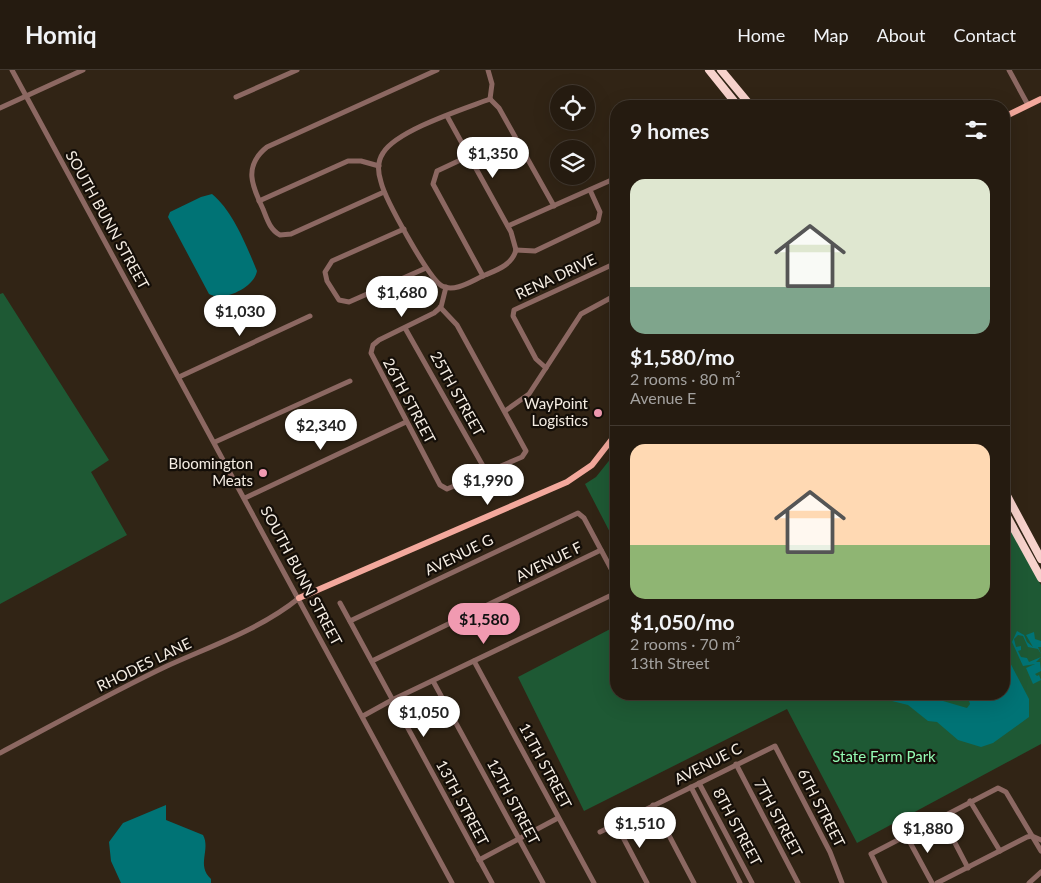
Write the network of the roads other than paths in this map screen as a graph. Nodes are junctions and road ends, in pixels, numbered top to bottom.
1 (12, 70) edge
2 (83, 70) edge
3 (297, 70) edge
4 (437, 70) edge
5 (488, 70) edge
6 (709, 70) edge
7 (721, 70) edge
8 (1009, 70) edge
9 (26, 96) junction
10 (236, 97) dead end
11 (1041, 99) edge
12 (490, 100) junction
13 (733, 100) edge
14 (746, 100) edge
15 (1028, 105) junction
16 (0, 108) edge
17 (1010, 114) edge
18 (447, 116) junction
19 (469, 156) junction
20 (378, 166) junction
21 (610, 181) edge
22 (590, 190) junction
23 (384, 192) junction
24 (259, 201) junction
25 (554, 206) junction
26 (508, 226) junction
27 (404, 228) junction
28 (516, 250) junction
29 (610, 265) edge
30 (426, 268) junction
31 (483, 276) junction
32 (446, 287) junction
33 (610, 298) edge
34 (440, 307) junction
35 (310, 316) dead end
36 (405, 328) junction
37 (546, 368) junction
38 (179, 377) junction
39 (350, 381) dead end
40 (506, 411) junction
41 (406, 422) junction
42 (215, 442) junction
43 (610, 442) edge
44 (487, 472) junction
45 (245, 498) junction
46 (1010, 502) edge
47 (1010, 523) edge
48 (1033, 546) junction
49 (601, 550) junction
50 (1025, 550) junction
51 (1041, 559) edge
52 (610, 567) edge
53 (1041, 578) edge
54 (610, 596) edge
55 (299, 598) junction
56 (340, 603) dead end
57 (350, 621) junction
58 (372, 661) junction
59 (474, 661) junction
60 (433, 680) junction
61 (392, 700) junction
62 (363, 716) junction
63 (775, 746) joint
64 (0, 753) edge
65 (736, 764) junction
66 (699, 782) junction
67 (691, 787) junction
68 (970, 801) junction
69 (653, 805) junction
70 (941, 816) junction
71 (558, 818) junction
72 (616, 824) junction
73 (600, 832) dead end
74 (906, 835) junction
75 (1032, 836) junction
76 (519, 839) junction
77 (1041, 840) edge
78 (1000, 851) junction
79 (1041, 851) edge
80 (479, 860) junction
81 (968, 868) junction
82 (1041, 872) edge
83 (452, 883) edge
84 (492, 883) edge
85 (543, 883) edge
86 (594, 883) edge
87 (647, 883) edge
88 (694, 883) edge
89 (740, 883) edge
90 (752, 883) edge
91 (798, 883) edge
92 (842, 883) edge
93 (885, 883) edge
94 (932, 883) edge
95 (937, 883) edge
96 (1029, 883) edge

1 - 9 street, SOUTH BUNN STREET
2 - 9 street
3 - 10 street
4 - 24 street
5 - 12 street
6 - 13 highway
7 - 14 highway
8 - 15 street
9 - 16 street
9 - 38 street, SOUTH BUNN STREET
11 - 15 main road
12 - 18 street
12 - 25 street
15 - 17 main road
18 - 19 street
18 - 20 street
19 - 26 street
19 - 31 street
20 - 23 street
20 - 24 street
21 - 22 street
22 - 25 street
22 - 28 street
23 - 24 street
23 - 27 street
25 - 26 street
26 - 28 street
27 - 30 street
27 - 30 street
28 - 31 street
29 - 37 street, RENA DRIVE
30 - 32 street
31 - 32 street
32 - 34 street
33 - 37 street
34 - 36 street
34 - 40 street
35 - 38 street
36 - 41 street, 26TH STREET
36 - 44 street, 25TH STREET
37 - 40 street
38 - 42 street, SOUTH BUNN STREET
39 - 42 street
40 - 44 street
41 - 44 street, 26TH STREET
41 - 45 street
42 - 45 street, SOUTH BUNN STREET
43 - 55 main road
45 - 55 street, SOUTH BUNN STREET
46 - 48 highway
47 - 50 highway
48 - 50 highway
48 - 51 highway
49 - 52 street
49 - 57 street, AVENUE G
49 - 58 street, AVENUE F
50 - 53 highway
54 - 59 street
55 - 62 street, SOUTH BUNN STREET
55 - 64 street, RHODES LANE
56 - 57 street, 13TH STREET
57 - 58 street, 13TH STREET
58 - 61 street, 13TH STREET
59 - 60 street
59 - 71 street, 11TH STREET
60 - 61 street
60 - 76 street, 12TH STREET
61 - 62 street
61 - 80 street, 13TH STREET
62 - 83 street, SOUTH BUNN STREET
63 - 65 street, AVENUE C
63 - 92 street, 6TH STREET
65 - 66 street, AVENUE C
65 - 91 street, 7TH STREET
66 - 67 street, AVENUE C
66 - 90 street, 8TH STREET
67 - 69 street, AVENUE C
67 - 89 street, 8TH STREET
68 - 70 street
68 - 75 street
68 - 78 street
69 - 72 street, AVENUE C
69 - 88 street
70 - 74 street
70 - 81 street
71 - 76 street
71 - 86 street, 11TH STREET
72 - 73 street, AVENUE C
72 - 87 street
74 - 93 street
74 - 94 street
75 - 77 street
75 - 78 street
75 - 79 street
76 - 80 street
76 - 85 street, 12TH STREET
78 - 81 street
80 - 84 street, 13TH STREET
81 - 95 street
82 - 96 street

